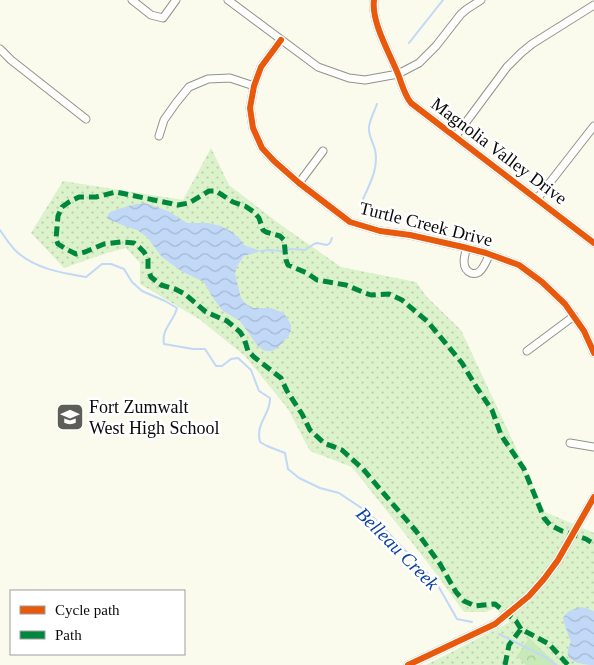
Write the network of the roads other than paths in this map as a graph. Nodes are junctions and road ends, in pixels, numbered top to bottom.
1 (132, 0) edge
2 (176, 0) edge
3 (228, 0) edge
4 (374, 0) edge
5 (481, 0) edge
6 (594, 5) edge
7 (280, 40) junction
8 (0, 49) edge
9 (398, 74) junction
10 (254, 86) junction
11 (86, 119) dead end
12 (594, 126) edge
13 (159, 136) dead end
14 (455, 137) junction
15 (323, 151) dead end
16 (299, 183) junction
17 (536, 199) junction
18 (594, 243) edge
19 (467, 248) junction
20 (489, 254) junction
21 (574, 316) junction
22 (527, 351) dead end
23 (594, 353) edge
24 (570, 443) dead end
25 (594, 447) edge
26 (594, 497) edge
27 (408, 665) edge

1 - 2 street
3 - 7 street
4 - 9 street, Magnolia Valley Drive
5 - 9 street
6 - 14 street
7 - 9 street
7 - 10 street, Turtle Creek Drive
8 - 11 street
9 - 14 street, Magnolia Valley Drive
10 - 13 street
10 - 16 street, Turtle Creek Drive
12 - 17 street
14 - 17 street, Magnolia Valley Drive
15 - 16 street
16 - 19 street, Turtle Creek Drive
17 - 18 street, Magnolia Valley Drive
19 - 20 street, Turtle Creek Drive
19 - 20 street, Turtle Creek Drive
20 - 21 street, Turtle Creek Drive
21 - 22 street
21 - 23 street, Turtle Creek Drive
24 - 25 street
26 - 27 street

